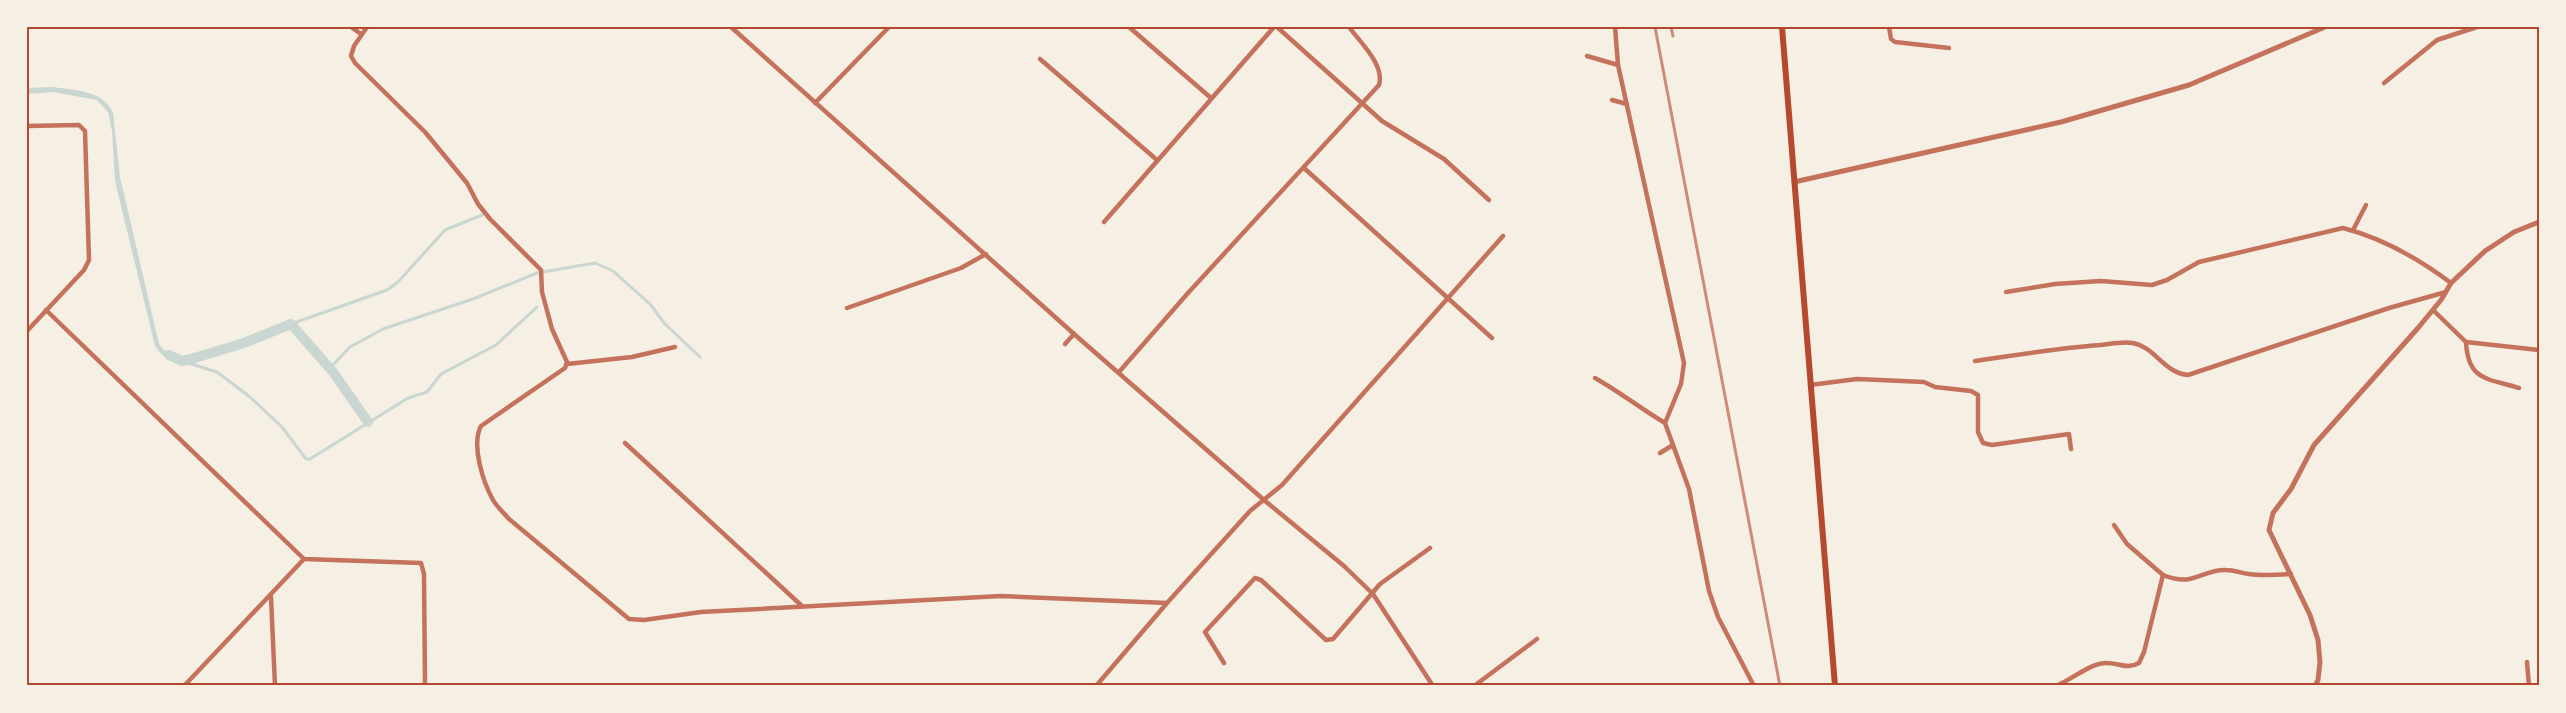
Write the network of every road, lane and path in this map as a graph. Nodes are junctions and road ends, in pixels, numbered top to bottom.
1 (351, 27) edge
2 (367, 27) edge
3 (731, 27) edge
4 (889, 27) edge
5 (1129, 27) edge
6 (1276, 27) edge
7 (1349, 27) edge
8 (1615, 27) edge
9 (1782, 27) edge
10 (1889, 27) edge
11 (2325, 27) edge
12 (2477, 27) edge
13 (361, 34) junction
14 (1949, 48) dead end
15 (1587, 56) dead end
16 (1040, 59) dead end
17 (1618, 65) junction
18 (2384, 83) dead end
19 (1211, 98) junction
20 (1612, 100) dead end
21 (815, 103) junction
22 (1362, 104) junction
23 (1627, 104) junction
24 (27, 126) edge
25 (1157, 160) junction
26 (1304, 168) junction
27 (1794, 182) junction
28 (1489, 200) dead end
29 (2366, 205) dead end
30 (1104, 222) dead end
31 (2539, 222) edge
32 (2353, 230) junction
33 (1503, 236) dead end
34 (986, 254) junction
35 (2451, 283) junction
36 (2006, 292) dead end
37 (2446, 292) junction
38 (1448, 298) junction
39 (847, 308) dead end
40 (46, 310) junction
41 (2433, 310) junction
42 (27, 331) edge
43 (1074, 334) junction
44 (1492, 339) dead end
45 (2466, 342) junction
46 (1065, 344) dead end
47 (675, 347) dead end
48 (2539, 350) edge
49 (1975, 361) dead end
50 (567, 364) junction
51 (1119, 372) junction
52 (1596, 378) dead end
53 (1810, 385) junction
54 (2519, 388) dead end
55 (1665, 423) junction
56 (625, 443) dead end
57 (1673, 445) junction
58 (2071, 449) dead end
59 (1660, 453) dead end
60 (1264, 500) junction
61 (2114, 525) dead end
62 (1430, 548) dead end
63 (304, 559) junction
64 (2163, 574) junction
65 (2291, 574) junction
66 (1373, 594) junction
67 (271, 597) junction
68 (1167, 603) junction
69 (802, 606) junction
70 (1537, 639) dead end
71 (2527, 662) dead end
72 (1224, 663) dead end
73 (184, 686) edge
74 (274, 686) edge
75 (425, 686) edge
76 (1096, 686) edge
77 (1432, 686) edge
78 (1474, 686) edge
79 (1754, 686) edge
80 (1835, 686) edge
81 (2056, 686) edge
82 (2315, 686) edge
83 (2529, 686) edge

1 - 13 street
2 - 13 street
3 - 21 street
4 - 21 street
5 - 19 street
6 - 19 street
6 - 22 street
7 - 22 street
8 - 17 street
9 - 27 main road
10 - 14 street
11 - 27 street
12 - 18 street
13 - 50 street
15 - 17 street
16 - 25 street
17 - 23 street
19 - 25 street
20 - 23 street
21 - 34 street
22 - 26 street
22 - 28 street
23 - 55 street
24 - 40 street
25 - 30 street
26 - 38 street
26 - 51 street
27 - 53 main road
29 - 32 street
31 - 35 street
32 - 35 street
32 - 36 street
33 - 38 street
34 - 39 street
34 - 43 street
35 - 37 street
37 - 41 street
37 - 49 street
38 - 44 street
38 - 60 street
40 - 42 street
40 - 63 street
41 - 45 street
41 - 65 street
43 - 46 street
43 - 51 street
45 - 48 street
45 - 54 street
47 - 50 street
50 - 69 street
51 - 60 street
52 - 55 street
53 - 58 street
53 - 80 main road
55 - 57 street
56 - 69 street
57 - 59 street
57 - 79 street
60 - 66 street
60 - 68 street
61 - 64 street
62 - 66 street
63 - 67 street
63 - 75 street
64 - 65 street
64 - 81 street
65 - 82 street
66 - 72 street
66 - 77 street
67 - 73 street
67 - 74 street
68 - 69 street
68 - 76 street
70 - 78 street
71 - 83 street

